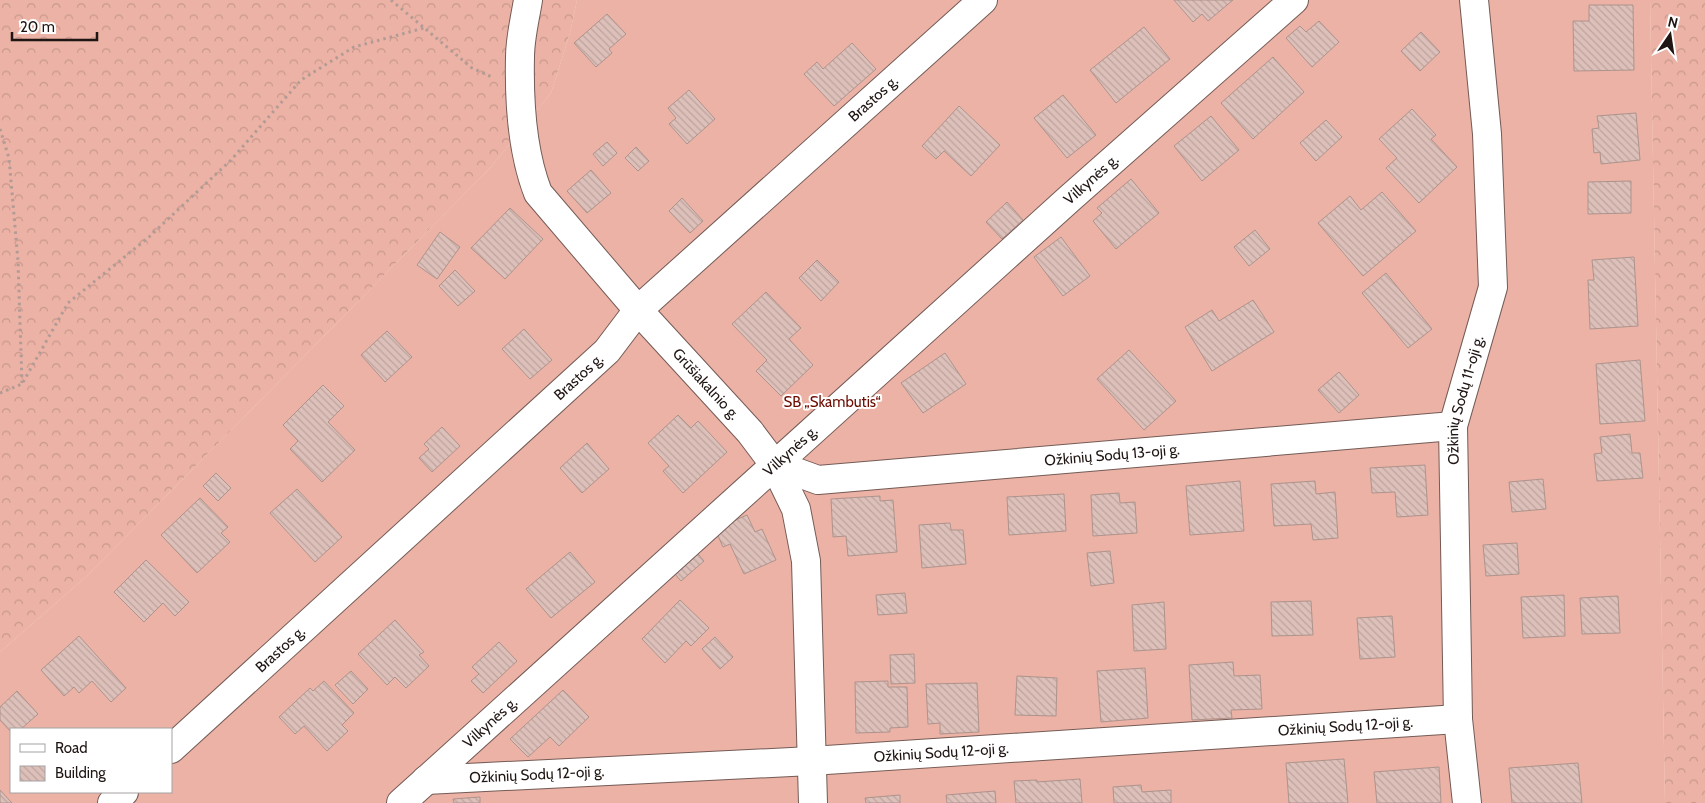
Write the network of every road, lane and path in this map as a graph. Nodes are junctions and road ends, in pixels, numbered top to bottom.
1 (391, 0) edge
2 (528, 0) edge
3 (983, 0) edge
4 (1294, 0) edge
5 (1474, 0) edge
6 (424, 28) junction
7 (520, 89) junction
8 (0, 129) edge
9 (638, 310) junction
10 (22, 384) junction
11 (0, 393) edge
12 (1453, 426) junction
13 (774, 464) junction
14 (1458, 719) junction
15 (172, 748) edge
16 (811, 761) junction
17 (426, 780) junction
18 (123, 793) edge
19 (112, 803) edge
20 (401, 803) edge
21 (813, 803) edge
22 (1467, 803) edge

1 - 6 path
2 - 7 street, Grūšiakalnio g.
3 - 9 street, Brastos g.
4 - 13 street, Vilkynės g.
5 - 12 street, Ožkinių Sodų 11-oji g.
6 - 7 path
6 - 10 path
7 - 9 street, Grūšiakalnio g.
8 - 10 path
9 - 13 street, Grūšiakalnio g.
9 - 15 street, Brastos g.
10 - 11 path
12 - 13 street, Ožkinių Sodų 13-oji g.
12 - 14 street, Ožkinių Sodų 11-oji g.
13 - 16 street, Grūšiakalnio g.
13 - 17 street, Vilkynės g.
14 - 16 street, Ožkinių Sodų 12-oji g.
14 - 22 street, Ožkinių Sodų 11-oji g.
16 - 17 street, Ožkinių Sodų 12-oji g.
16 - 21 street, Grūšiakalnio g.
17 - 20 street, Vilkynės g.
18 - 19 street

